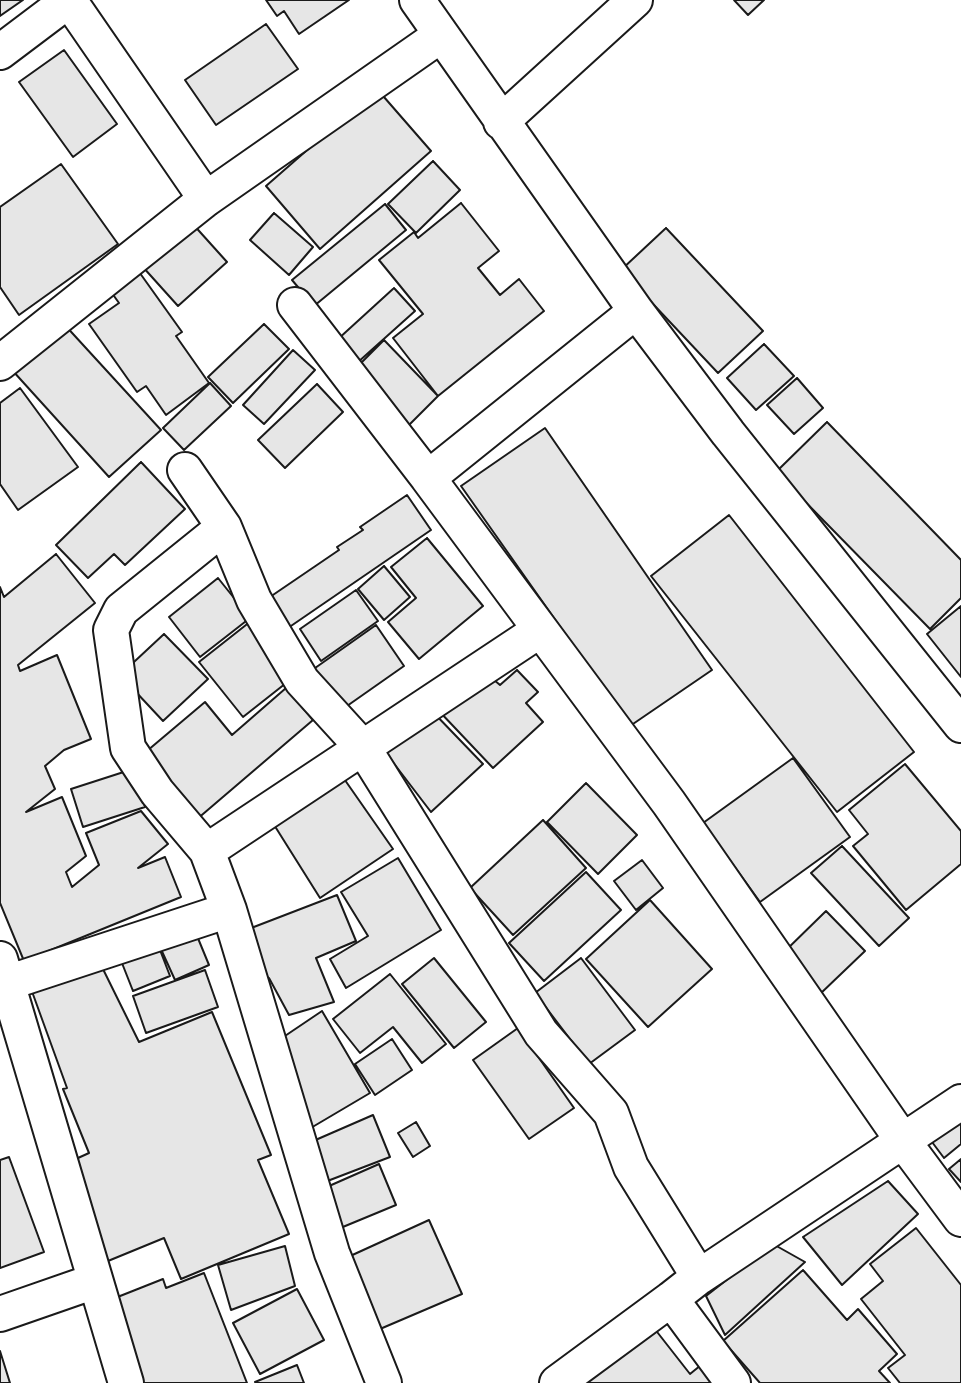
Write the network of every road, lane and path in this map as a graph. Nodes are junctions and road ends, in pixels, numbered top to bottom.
1 (69, 0) edge
2 (417, 0) edge
3 (635, 0) edge
4 (441, 35) junction
5 (0, 52) edge
6 (501, 122) junction
7 (206, 199) junction
8 (295, 305) dead end
9 (636, 311) junction
10 (0, 363) edge
11 (185, 470) dead end
12 (428, 478) junction
13 (224, 527) junction
14 (540, 630) junction
15 (961, 725) edge
16 (364, 749) junction
17 (207, 851) junction
18 (229, 910) junction
19 (3, 971) edge
20 (9, 1032) edge
21 (961, 1102) edge
22 (903, 1141) junction
23 (961, 1219) edge
24 (699, 1277) junction
25 (95, 1281) junction
26 (671, 1299) junction
27 (0, 1314) edge
28 (126, 1383) edge
29 (384, 1383) edge
30 (557, 1383) edge
31 (733, 1383) edge

1 - 5 street
1 - 7 street
2 - 4 street
3 - 6 street
4 - 6 street
4 - 7 street
6 - 9 street
7 - 10 street
8 - 12 street
9 - 12 street
9 - 15 street
11 - 13 street
12 - 14 street
13 - 16 street
13 - 17 street
14 - 16 street
14 - 22 street
16 - 17 street
16 - 24 street
17 - 18 street
18 - 19 street
18 - 29 street
19 - 20 street
20 - 25 street
21 - 22 street
22 - 23 street
22 - 24 street
24 - 26 street
25 - 27 street
25 - 28 street
26 - 30 street
26 - 31 street

